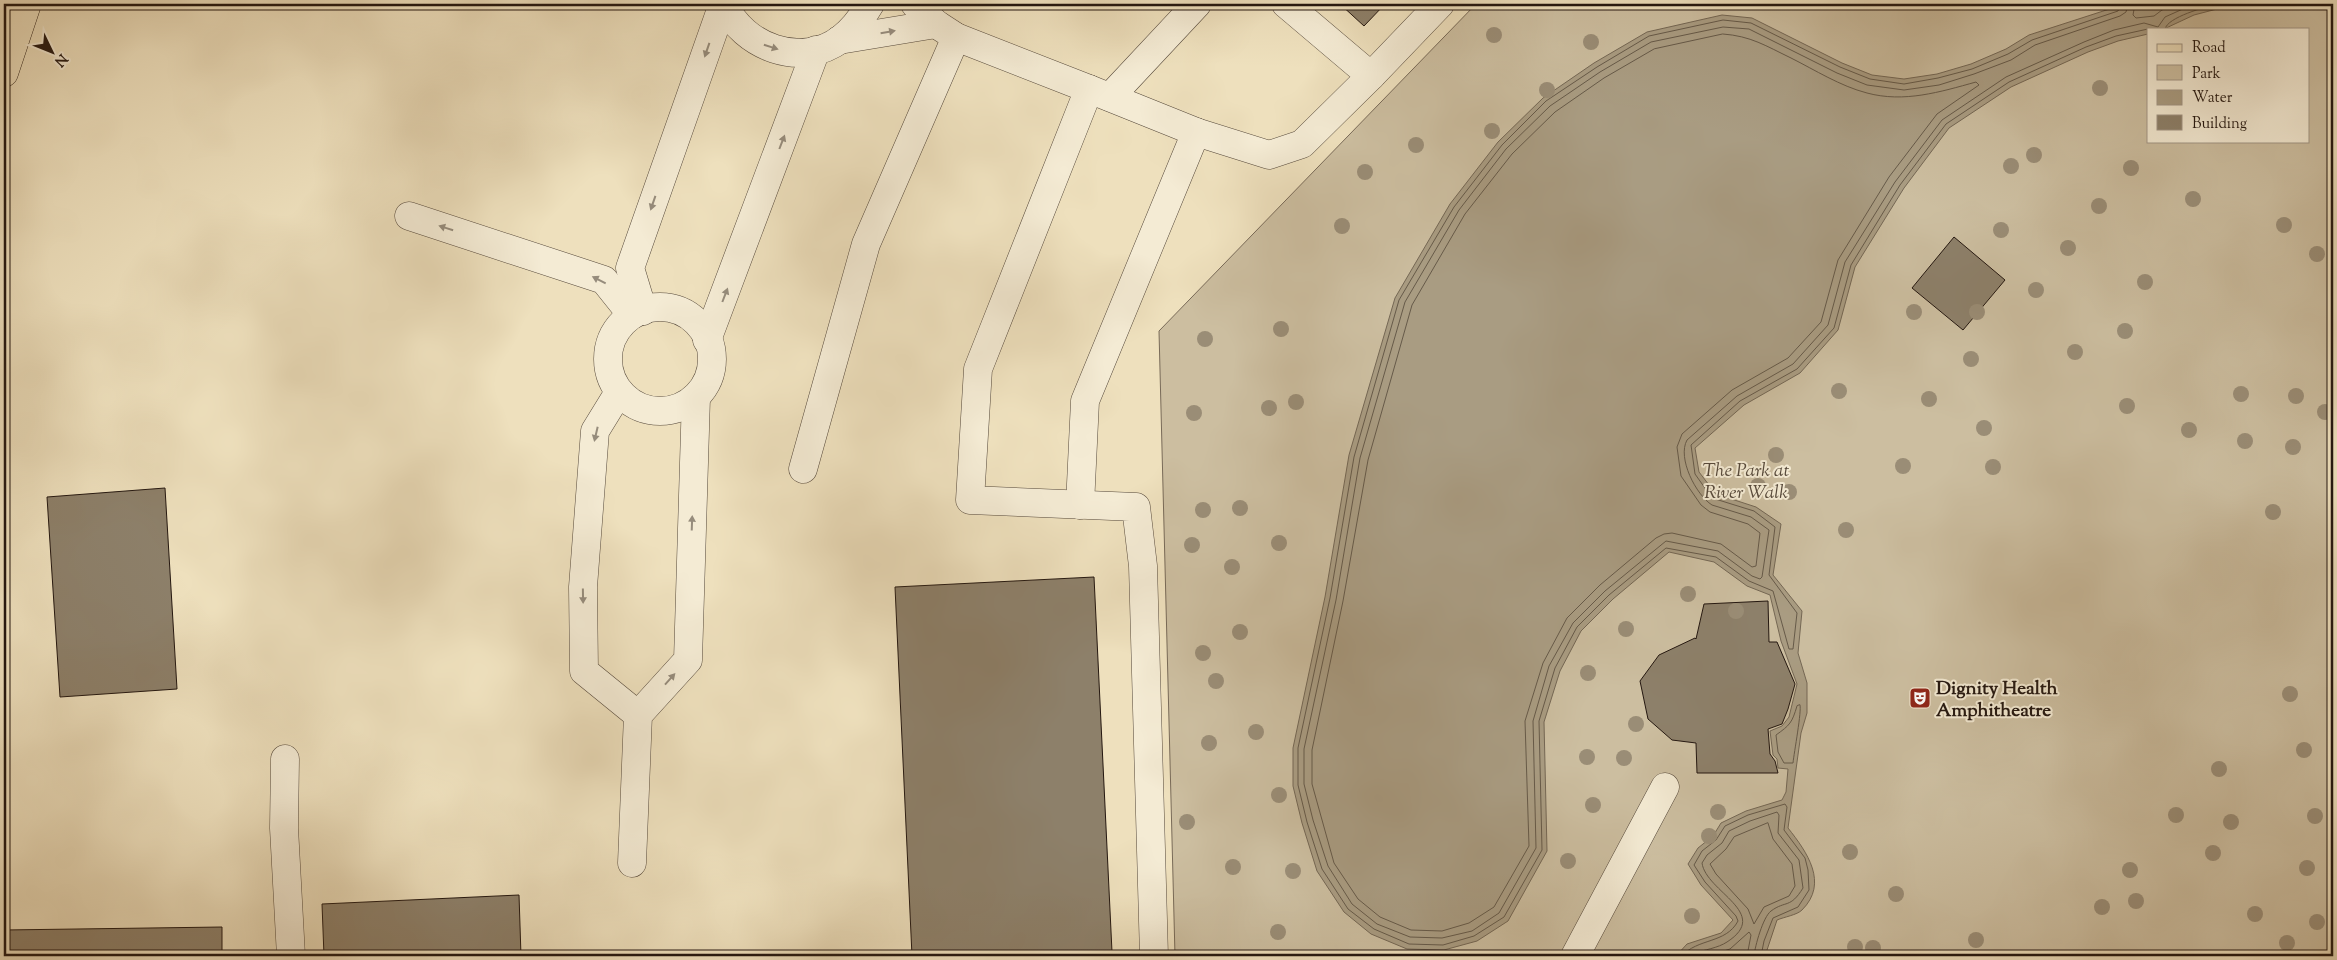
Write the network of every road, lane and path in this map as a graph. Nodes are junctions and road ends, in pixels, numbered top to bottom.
1 (27, 4) edge
2 (724, 4) edge
3 (870, 4) edge
4 (914, 4) edge
5 (1197, 4) edge
6 (1286, 4) edge
7 (1440, 4) edge
8 (946, 30) junction
9 (828, 46) junction
10 (4, 72) edge
11 (1371, 76) junction
12 (1100, 93) junction
13 (1196, 132) junction
14 (410, 216) dead end
15 (638, 313) junction
16 (707, 340) junction
17 (619, 392) junction
18 (696, 397) junction
19 (803, 469) dead end
20 (1080, 505) junction
21 (638, 715) junction
22 (284, 759) dead end
23 (1665, 787) dead end
24 (632, 863) dead end
25 (291, 956) edge
26 (1154, 956) edge
27 (1575, 956) edge

1 - 10 main road
2 -> 9 lane
2 -> 15 lane
3 - 9 lane
4 - 8 lane
5 - 12 lane
6 - 11 lane
7 - 11 lane
9 -> 8 lane
8 - 12 lane
8 - 19 lane
16 -> 9 lane
11 - 13 lane
12 - 13 lane
12 - 20 lane
13 - 20 lane
15 -> 14 lane
15 - 16 lane
15 - 17 lane
16 - 18 lane
17 - 18 lane
17 -> 21 lane
21 -> 18 lane
20 - 26 lane
21 - 24 lane
22 - 25 lane
23 - 27 lane

